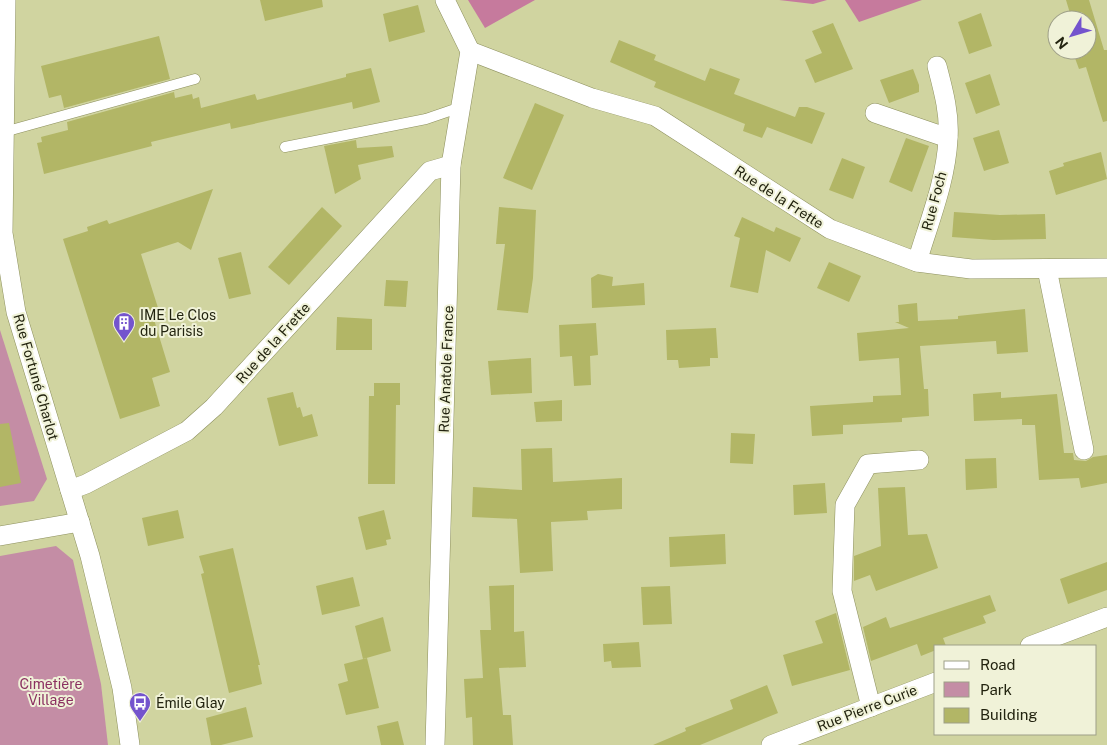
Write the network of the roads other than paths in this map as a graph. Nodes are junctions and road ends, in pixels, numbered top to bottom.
1 (6, 0) edge
2 (445, 0) edge
3 (470, 51) junction
4 (938, 66) dead end
5 (195, 79) dead end
6 (461, 107) junction
7 (875, 113) dead end
8 (4, 132) junction
9 (948, 138) junction
10 (284, 147) dead end
11 (452, 165) junction
12 (3, 252) edge
13 (917, 262) junction
14 (1107, 268) edge
15 (1047, 269) junction
16 (1084, 450) dead end
17 (920, 460) dead end
18 (70, 490) junction
19 (80, 522) junction
20 (0, 536) edge
21 (1107, 617) edge
22 (1033, 645) edge
23 (934, 683) edge
24 (871, 707) junction
25 (130, 745) edge
26 (435, 745) edge
27 (771, 745) edge

1 - 8 street, Rue Fortuné Charlot
2 - 3 street
3 - 6 street, Rue Anatole France
3 - 13 street, Rue de la Frette
4 - 9 street, Rue Foch
5 - 8 lane
6 - 10 lane
6 - 11 street, Rue Anatole France
7 - 9 street
8 - 12 street, Rue Fortuné Charlot
9 - 13 street, Rue Foch
11 - 18 street, Rue de la Frette
11 - 26 street, Rue Anatole France
12 - 18 street, Rue Fortuné Charlot
13 - 15 street, Rue de la Frette
14 - 15 street, Rue de la Frette
15 - 16 street
17 - 24 street
18 - 19 street, Rue Fortuné Charlot
19 - 20 street
19 - 25 street, Rue Fortuné Charlot
21 - 22 street
23 - 24 street, Rue Pierre Curie
24 - 27 street, Rue Pierre Curie

